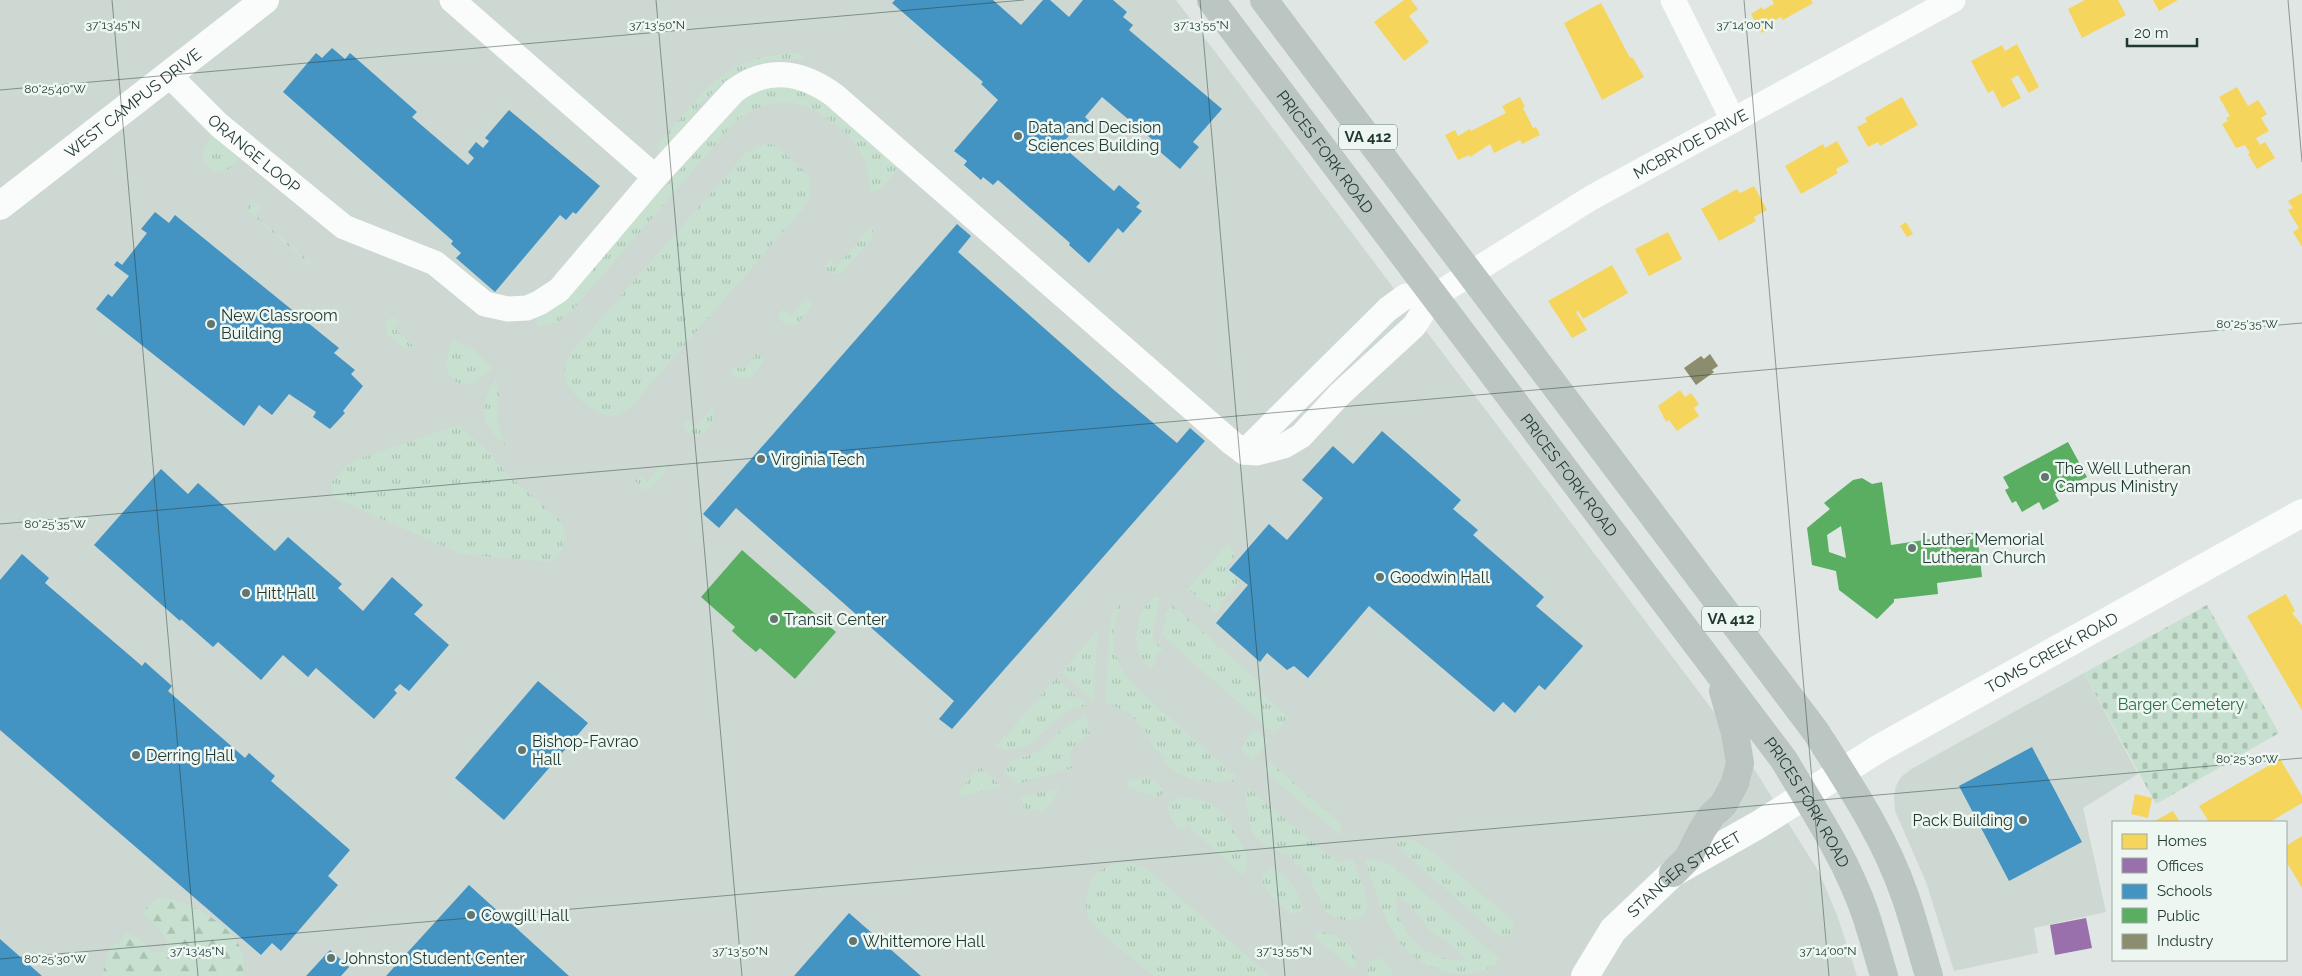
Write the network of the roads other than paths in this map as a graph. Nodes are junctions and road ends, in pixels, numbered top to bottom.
1 (265, 0) edge
2 (452, 0) edge
3 (1211, 0) edge
4 (1264, 0) edge
5 (1672, 0) edge
6 (1953, 0) edge
7 (169, 75) junction
8 (1733, 120) junction
9 (655, 177) junction
10 (0, 206) edge
11 (1471, 274) junction
12 (1433, 297) junction
13 (2302, 513) edge
14 (1712, 667) junction
15 (1842, 772) junction
16 (1805, 795) junction
17 (1673, 873) junction
18 (1585, 976) edge
19 (1884, 976) edge
20 (1929, 976) edge

1 - 7 street, WEST CAMPUS DRIVE
2 - 9 street
3 - 12 main road, PRICES FORK ROAD / VA 412
4 - 11 main road, VA 412
5 - 8 street
6 - 8 street, MCBRYDE DRIVE
7 - 9 street, ORANGE LOOP
7 - 10 street, WEST CAMPUS DRIVE
8 - 11 street, MCBRYDE DRIVE
9 - 12 street, ORANGE LOOP
11 - 12 street, MCBRYDE DRIVE
11 - 15 main road, VA 412
12 - 14 main road, PRICES FORK ROAD / VA 412
13 - 15 street, TOMS CREEK ROAD
14 - 16 main road, PRICES FORK ROAD / VA 412
14 - 17 main road
15 - 16 street, TOMS CREEK ROAD
15 - 20 main road, VA 412
16 - 17 street, STANGER STREET
16 - 19 main road, PRICES FORK ROAD / VA 412
17 - 18 street, STANGER STREET

